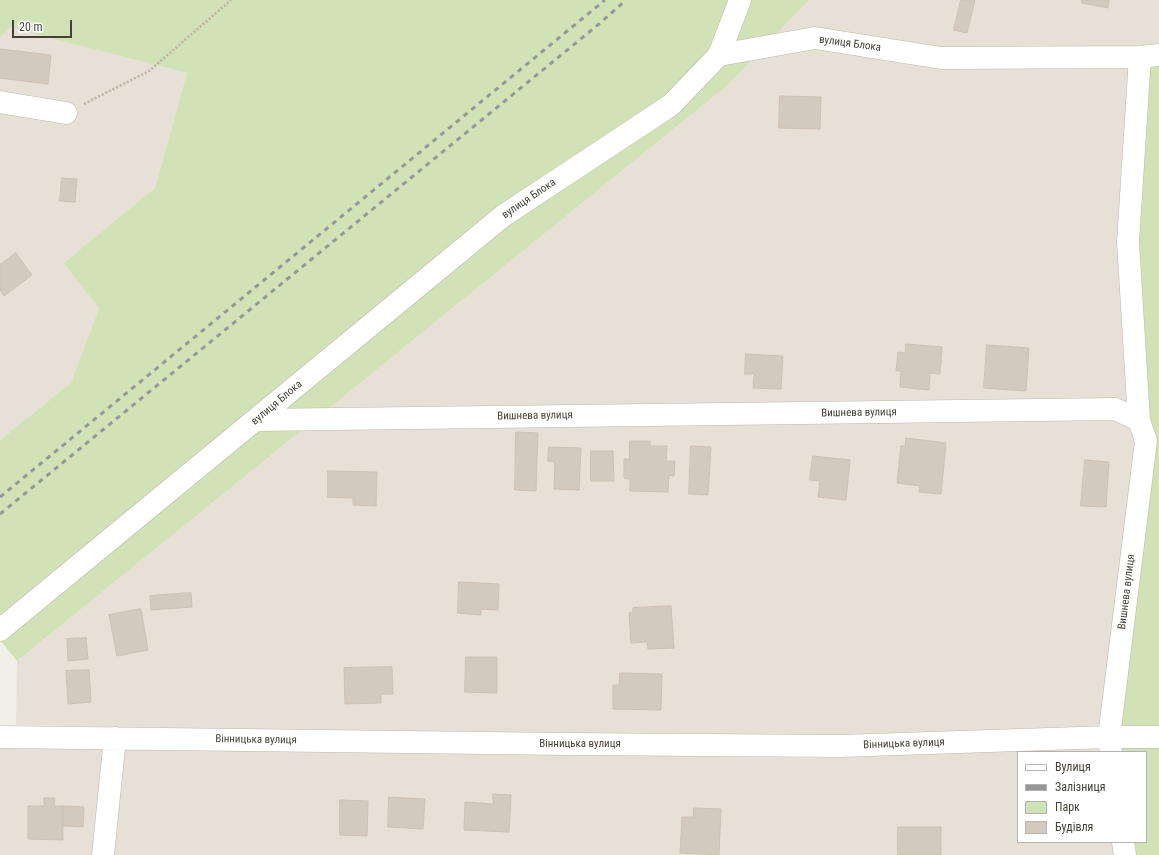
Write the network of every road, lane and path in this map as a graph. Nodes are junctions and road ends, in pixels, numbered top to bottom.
1 (231, 0) edge
2 (740, 0) edge
3 (720, 55) junction
4 (1149, 56) edge
5 (0, 102) edge
6 (66, 113) joint
7 (257, 420) junction
8 (1139, 420) junction
9 (0, 630) edge
10 (0, 737) edge
11 (1159, 737) edge
12 (115, 738) junction
13 (1110, 745) edge
14 (1123, 843) edge
15 (102, 855) edge
16 (1125, 855) edge

1 - 6 path
2 - 3 street
3 - 4 street, вулиця Блока
3 - 7 street, вулиця Блока
4 - 8 street
5 - 6 street
7 - 8 street, Вишнева вулиця
7 - 9 street, вулиця Блока
8 - 13 street, Вишнева вулиця
10 - 12 street, Вінницька вулиця
11 - 13 street, Вінницька вулиця
12 - 13 street, Вінницька вулиця
12 - 15 street
14 - 16 street

